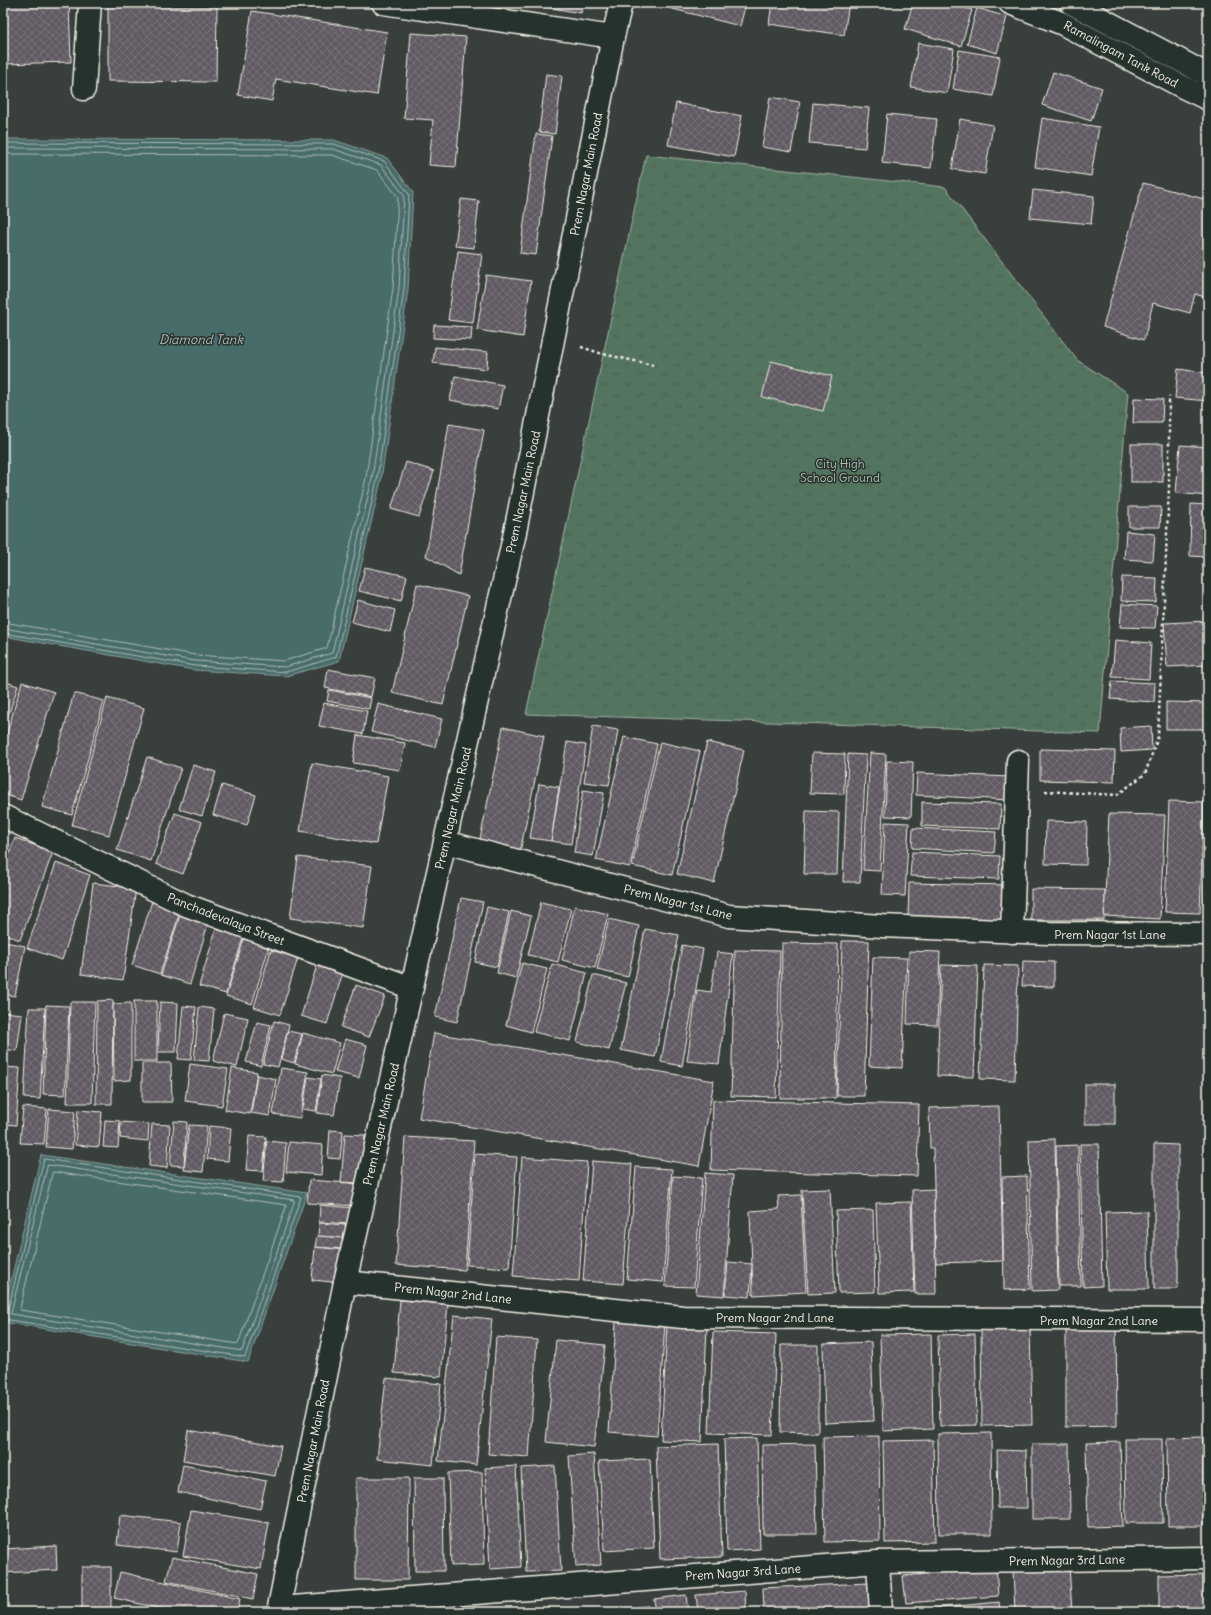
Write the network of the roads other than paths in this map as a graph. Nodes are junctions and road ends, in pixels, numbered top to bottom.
1 (90, 3) edge
2 (384, 3) edge
3 (621, 3) edge
4 (1010, 3) edge
5 (1071, 3) edge
6 (613, 37) junction
7 (1208, 75) edge
8 (84, 89) dead end
9 (1208, 99) edge
10 (1018, 761) dead end
11 (3, 816) edge
12 (445, 842) junction
13 (1012, 932) junction
14 (1208, 934) edge
15 (412, 988) junction
16 (345, 1282) junction
17 (1208, 1320) edge
18 (1208, 1558) edge
19 (878, 1562) junction
20 (279, 1610) edge
21 (881, 1612) edge

1 - 8 street
2 - 6 street
3 - 6 street, Prem Nagar Main Road
4 - 9 street, Ramalingam Tank Road
5 - 7 street, Ramalingam Tank Road
6 - 12 street, Prem Nagar Main Road
10 - 13 street
11 - 15 street, Panchadevalaya Street
12 - 13 street, Prem Nagar 1st Lane
12 - 15 street, Prem Nagar Main Road
13 - 14 street, Prem Nagar 1st Lane
15 - 16 street, Prem Nagar Main Road
16 - 17 street, Prem Nagar 2nd Lane
16 - 20 street, Prem Nagar Main Road
18 - 19 street, Prem Nagar 3rd Lane
19 - 20 street, Prem Nagar 3rd Lane
19 - 21 street

